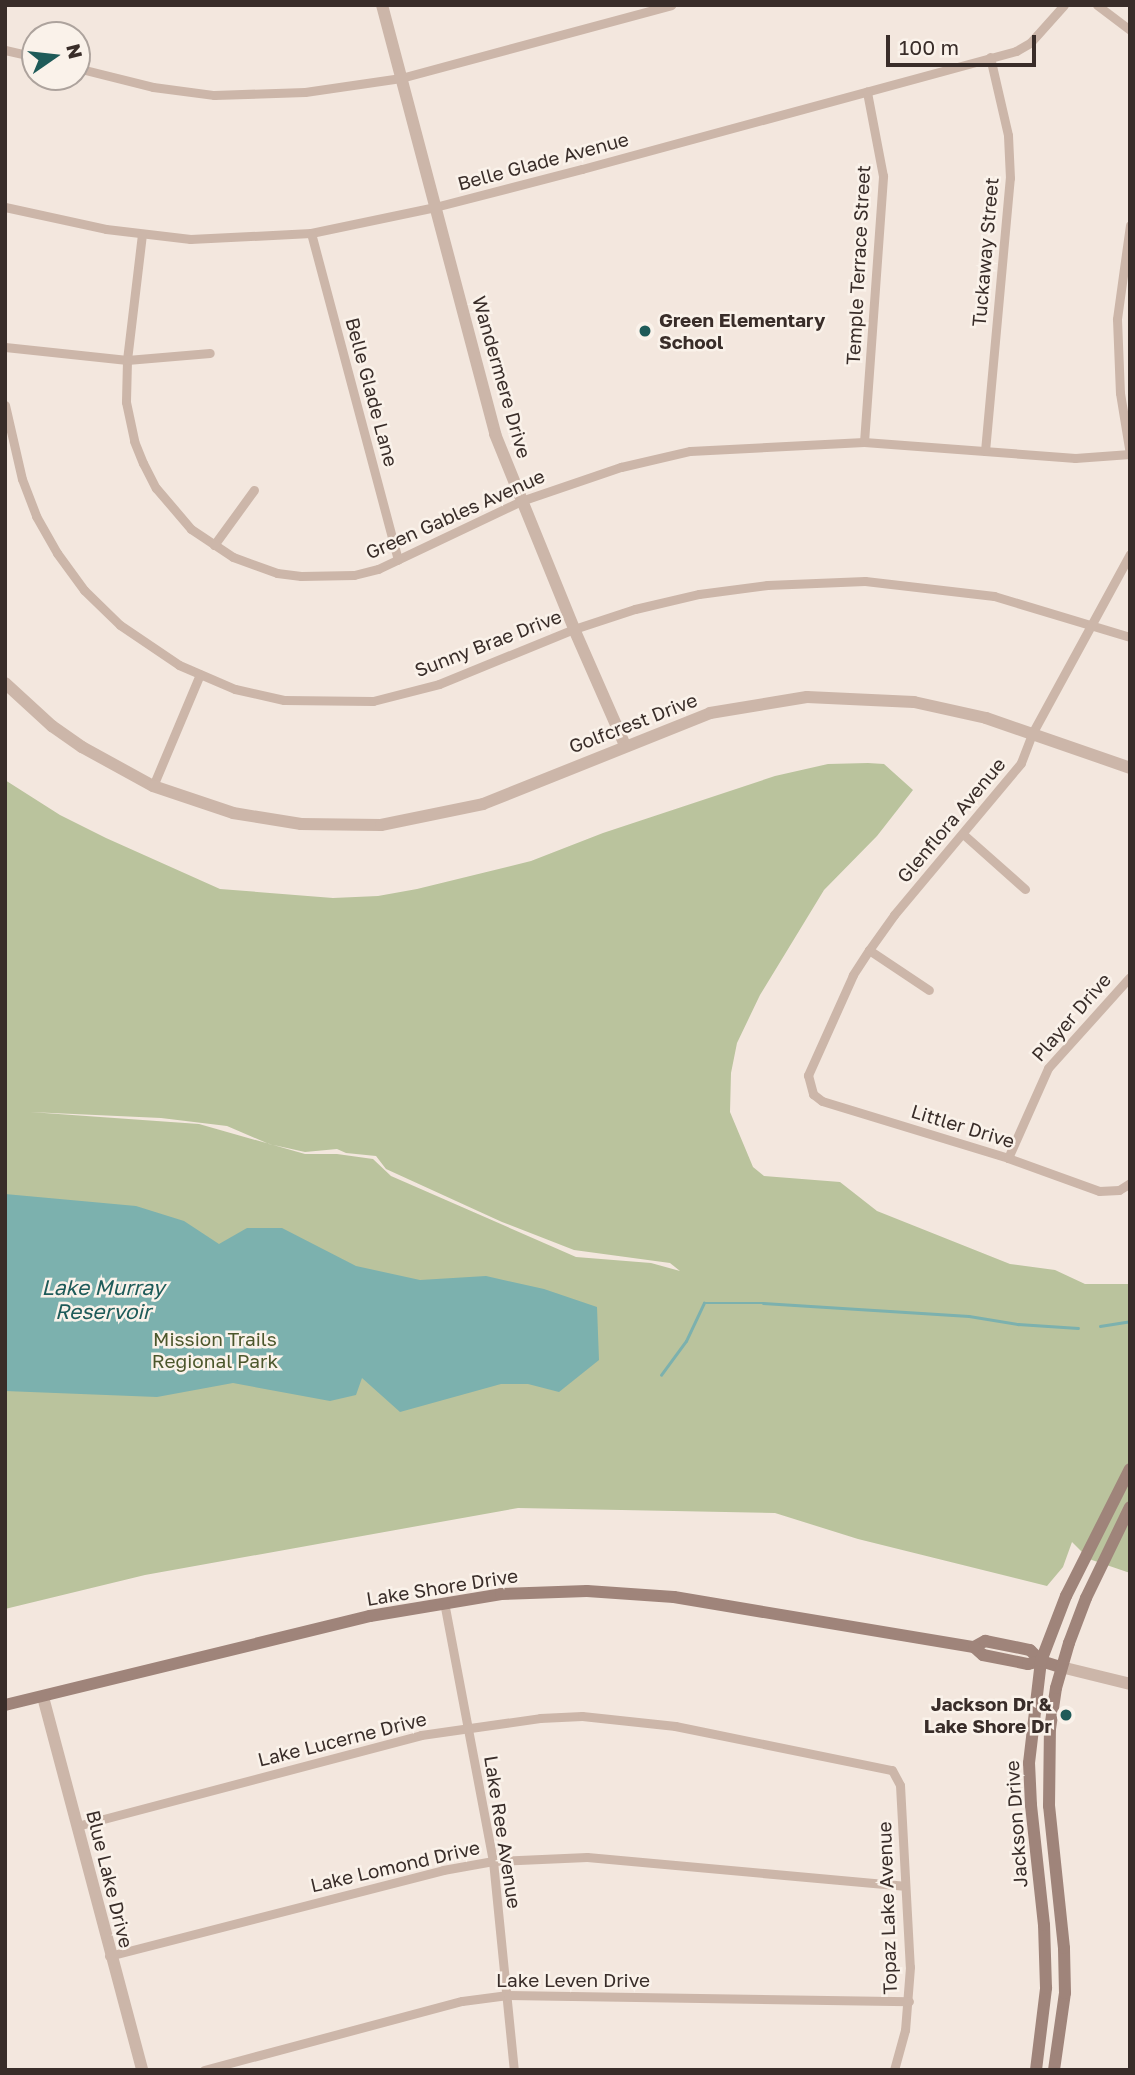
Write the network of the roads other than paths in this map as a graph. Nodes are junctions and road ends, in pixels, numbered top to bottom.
1 (382, 5) edge
2 (671, 5) edge
3 (1064, 5) edge
4 (1097, 5) edge
5 (1130, 30) edge
6 (990, 57) junction
7 (91, 71) edge
8 (401, 78) junction
9 (867, 92) junction
10 (5, 207) edge
11 (435, 207) junction
12 (1130, 225) edge
13 (312, 233) junction
14 (142, 234) junction
15 (1125, 278) edge
16 (5, 347) edge
17 (210, 353) dead end
18 (127, 360) junction
19 (5, 405) edge
20 (864, 442) junction
21 (985, 451) junction
22 (1130, 454) edge
23 (254, 490) dead end
24 (520, 500) junction
25 (214, 545) junction
26 (1130, 554) edge
27 (398, 560) junction
28 (1094, 624) junction
29 (574, 629) junction
30 (1130, 637) edge
31 (200, 674) junction
32 (5, 683) edge
33 (1032, 734) junction
34 (625, 745) junction
35 (1130, 768) edge
36 (153, 786) junction
37 (963, 834) junction
38 (1025, 889) dead end
39 (869, 950) junction
40 (1130, 977) edge
41 (929, 990) dead end
42 (810, 1065) joint
43 (1007, 1158) junction
44 (1130, 1183) edge
45 (1130, 1469) edge
46 (1130, 1507) edge
47 (444, 1602) junction
48 (1041, 1661) junction
49 (1062, 1667) junction
50 (1130, 1684) edge
51 (43, 1697) junction
52 (5, 1705) edge
53 (469, 1729) junction
54 (900, 1785) joint
55 (77, 1826) junction
56 (493, 1861) junction
57 (904, 1886) junction
58 (109, 1956) junction
59 (508, 1995) junction
60 (909, 2001) junction
61 (142, 2070) edge
62 (204, 2070) edge
63 (514, 2070) edge
64 (894, 2070) edge
65 (1036, 2070) edge
66 (1054, 2070) edge

1 - 8 street, Wandermere Drive
2 - 8 street
3 - 6 street, Belle Glade Avenue
4 - 5 street
6 - 9 street, Belle Glade Avenue
6 - 21 street, Tuckaway Street
7 - 8 street
8 - 11 street, Wandermere Drive
9 - 11 street, Belle Glade Avenue
9 - 20 street, Temple Terrace Street
10 - 14 street, Belle Glade Avenue
11 - 13 street, Belle Glade Avenue
11 - 24 street, Wandermere Drive
12 - 15 street
13 - 14 street, Belle Glade Avenue
13 - 27 street, Belle Glade Lane
14 - 18 street, Green Gables Avenue
15 - 22 street
16 - 18 street
17 - 18 street
18 - 25 street, Green Gables Avenue
19 - 31 street, Sunny Brae Drive
20 - 21 street, Green Gables Avenue
20 - 24 street, Green Gables Avenue
21 - 22 street, Green Gables Avenue
23 - 25 street
24 - 27 street, Green Gables Avenue
24 - 29 street, Wandermere Drive
25 - 27 street, Green Gables Avenue
26 - 28 street, Glenflora Avenue
28 - 29 street, Sunny Brae Drive
28 - 30 street, Sunny Brae Drive
28 - 33 street, Glenflora Avenue
29 - 31 street, Sunny Brae Drive
29 - 34 street, Wandermere Drive
31 - 36 street
32 - 36 street, Golfcrest Drive
33 - 34 street, Golfcrest Drive
33 - 35 street, Golfcrest Drive
33 - 37 street, Glenflora Avenue
34 - 36 street, Golfcrest Drive
37 - 38 street
37 - 39 street, Glenflora Avenue
39 - 41 street
39 - 42 street, Glenflora Avenue
40 - 43 street, Player Drive
42 - 43 street, Littler Drive
43 - 44 street, Littler Drive
45 - 48 main road, Jackson Drive
46 - 49 main road, Jackson Drive
47 - 48 main road, Lake Shore Drive
47 - 51 main road, Lake Shore Drive
47 - 53 street, Lake Ree Avenue
48 - 49 main road, Lake Shore Drive
48 - 65 main road, Jackson Drive
49 - 50 street, Lake Shore Drive
49 - 66 main road, Jackson Drive
51 - 52 main road, Lake Shore Drive
51 - 55 street, Blue Lake Drive
53 - 54 street, Lake Lucerne Drive
53 - 55 street, Lake Lucerne Drive
53 - 56 street, Lake Ree Avenue
54 - 57 street, Topaz Lake Avenue
55 - 58 street, Blue Lake Drive
56 - 57 street, Lake Lomond Drive
56 - 58 street, Lake Lomond Drive
56 - 59 street, Lake Ree Avenue
57 - 60 street, Topaz Lake Avenue
58 - 61 street, Blue Lake Drive
59 - 60 street, Lake Leven Drive
59 - 62 street, Lake Leven Drive
59 - 63 street, Lake Ree Avenue
60 - 64 street, Topaz Lake Avenue

